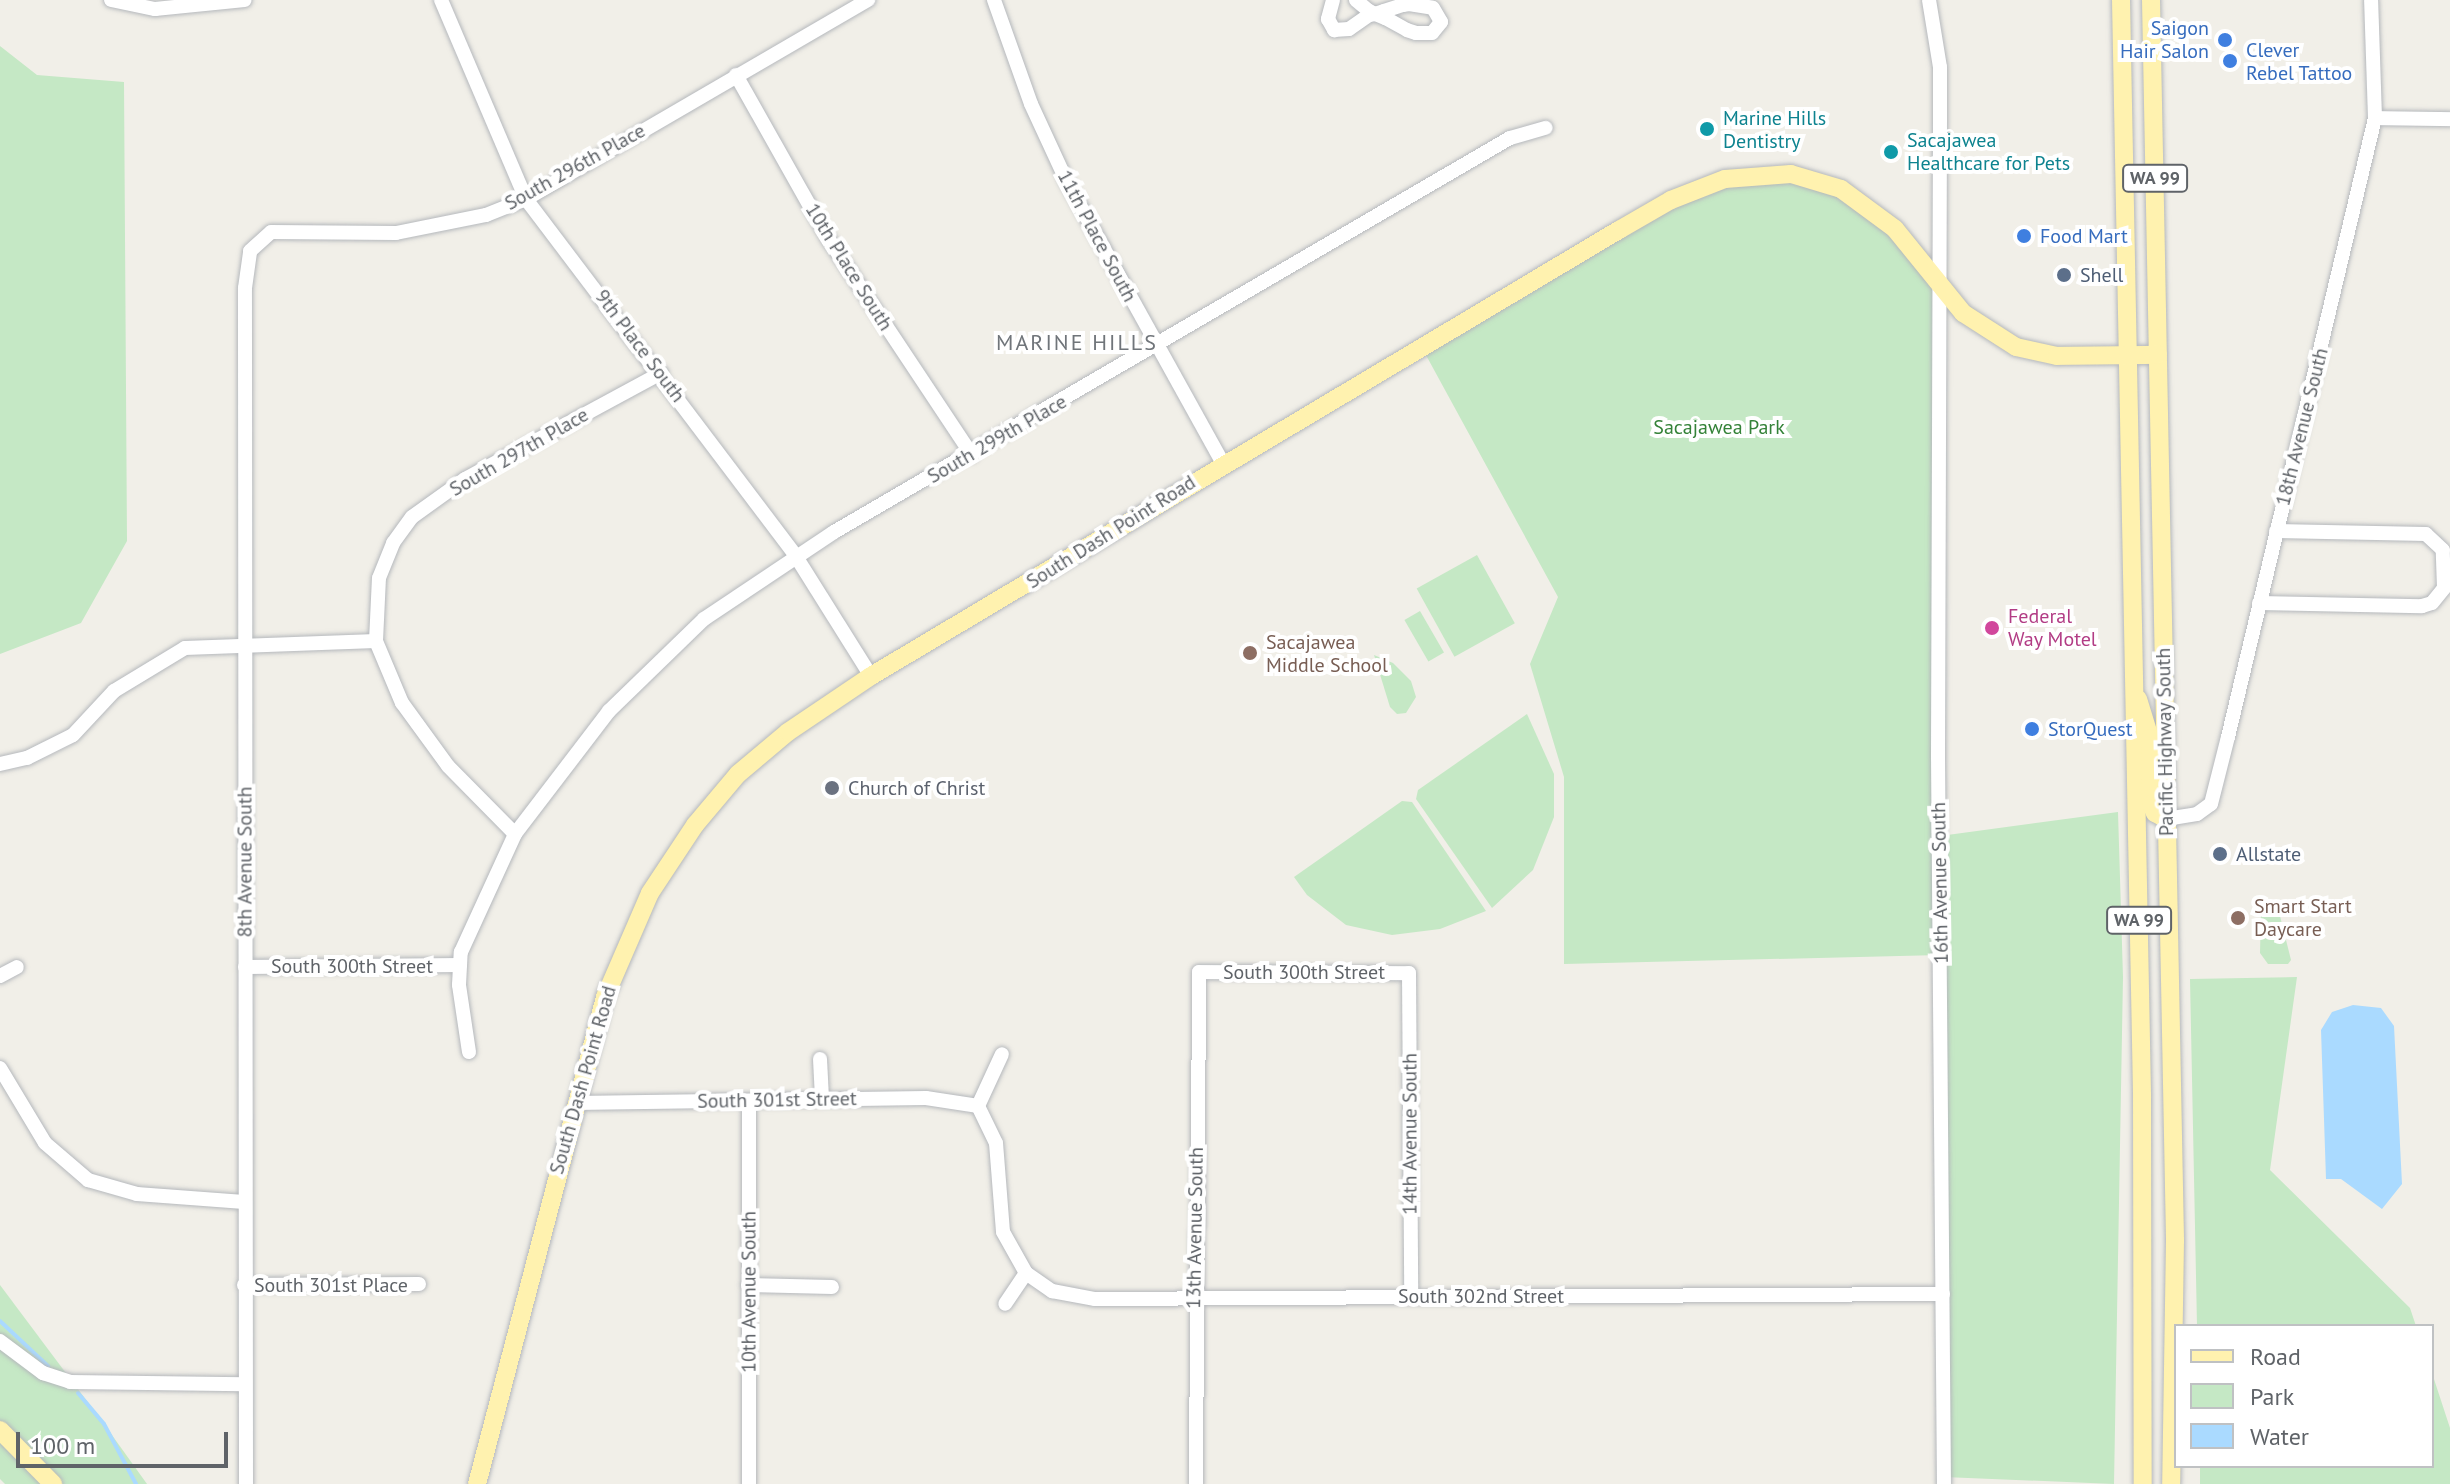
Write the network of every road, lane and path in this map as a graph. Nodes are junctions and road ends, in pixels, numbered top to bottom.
1 (111, 0) edge
2 (245, 0) edge
3 (441, 0) edge
4 (868, 0) edge
5 (994, 0) edge
6 (1333, 0) edge
7 (1356, 0) edge
8 (1929, 0) edge
9 (2121, 0) edge
10 (2151, 0) edge
11 (2371, 0) edge
12 (736, 75) junction
13 (2375, 118) junction
14 (2450, 119) edge
15 (1546, 128) dead end
16 (526, 199) junction
17 (256, 241) joint
18 (1940, 283) junction
19 (1156, 346) junction
20 (2158, 355) junction
21 (2128, 356) junction
22 (661, 373) junction
23 (972, 455) junction
24 (1222, 462) junction
25 (2276, 531) junction
26 (795, 555) junction
27 (2259, 603) junction
28 (376, 641) junction
29 (245, 643) junction
30 (871, 676) junction
31 (2134, 693) junction
32 (0, 764) edge
33 (2166, 819) junction
34 (515, 834) junction
35 (460, 965) junction
36 (17, 967) dead end
37 (245, 967) junction
38 (1199, 972) joint
39 (1409, 973) joint
40 (0, 976) edge
41 (469, 1052) dead end
42 (1002, 1054) dead end
43 (820, 1059) dead end
44 (0, 1068) edge
45 (822, 1099) junction
46 (749, 1101) junction
47 (575, 1103) junction
48 (978, 1106) junction
49 (244, 1202) junction
50 (1026, 1273) junction
51 (419, 1284) dead end
52 (244, 1285) junction
53 (748, 1285) junction
54 (832, 1287) dead end
55 (1943, 1294) junction
56 (1194, 1296) junction
57 (1411, 1296) junction
58 (1005, 1304) dead end
59 (0, 1341) edge
60 (244, 1384) junction
61 (0, 1430) edge
62 (53, 1484) edge
63 (246, 1484) edge
64 (477, 1484) edge
65 (749, 1484) edge
66 (1196, 1484) edge
67 (1944, 1484) edge
68 (2143, 1484) edge
69 (2171, 1484) edge

1 - 2 street
3 - 16 street, 9th Place South
4 - 12 street, South 296th Place
5 - 19 street, 11th Place South
6 - 7 street
8 - 18 street, 16th Avenue South
9 - 21 main road, Pacific Highway South / WA 99
10 - 20 main road, Pacific Highway South / WA 99
11 - 13 street, 18th Avenue South
12 - 16 street, South 296th Place
12 - 23 street, 10th Place South
13 - 14 street
13 - 25 street, 18th Avenue South
15 - 19 street, South 299th Place
16 - 17 street, South 296th Place
16 - 22 street, 9th Place South
17 - 29 street, 8th Avenue South
18 - 21 main road, South Dash Point Road
18 - 24 main road, South Dash Point Road
18 - 55 street, 16th Avenue South
19 - 23 street, South 299th Place
19 - 24 street, 11th Place South
20 - 21 main road, South Dash Point Road
20 - 33 main road, Pacific Highway South / WA 99
21 - 31 main road, Pacific Highway South / WA 99
22 - 26 street, 9th Place South
22 - 28 street, South 297th Place
23 - 26 street, South 299th Place
24 - 30 main road, South Dash Point Road
25 - 27 street, 18th Avenue South
25 - 27 street
26 - 30 street, 9th Place South
26 - 34 street, South 299th Place
27 - 33 street, 18th Avenue South
28 - 29 street
28 - 34 street
29 - 32 street
29 - 37 street, 8th Avenue South
30 - 47 main road, South Dash Point Road
31 - 33 main road
31 - 68 main road, Pacific Highway South / WA 99
33 - 69 main road, Pacific Highway South / WA 99
34 - 35 street, South 299th Place
35 - 37 street, South 300th Street
35 - 41 street, South 299th Place
36 - 40 street
37 - 49 street, 8th Avenue South
38 - 39 street, South 300th Street
38 - 56 street, 13th Avenue South
39 - 57 street, 14th Avenue South
42 - 48 street
43 - 45 street
44 - 49 street
45 - 46 street, South 301st Street
45 - 48 street, South 301st Street
46 - 47 street, South 301st Street
46 - 53 street, 10th Avenue South
47 - 64 main road, South Dash Point Road
48 - 50 street
49 - 52 street, 8th Avenue South
50 - 56 street, South 302nd Street
50 - 58 street
51 - 52 street, South 301st Place
52 - 60 street, 8th Avenue South
53 - 54 street
53 - 65 street, 10th Avenue South
55 - 57 street, South 302nd Street
55 - 67 street, 16th Avenue South
56 - 57 street, South 302nd Street
56 - 66 street, 13th Avenue South
59 - 60 street
60 - 63 street, 8th Avenue South
61 - 62 main road

